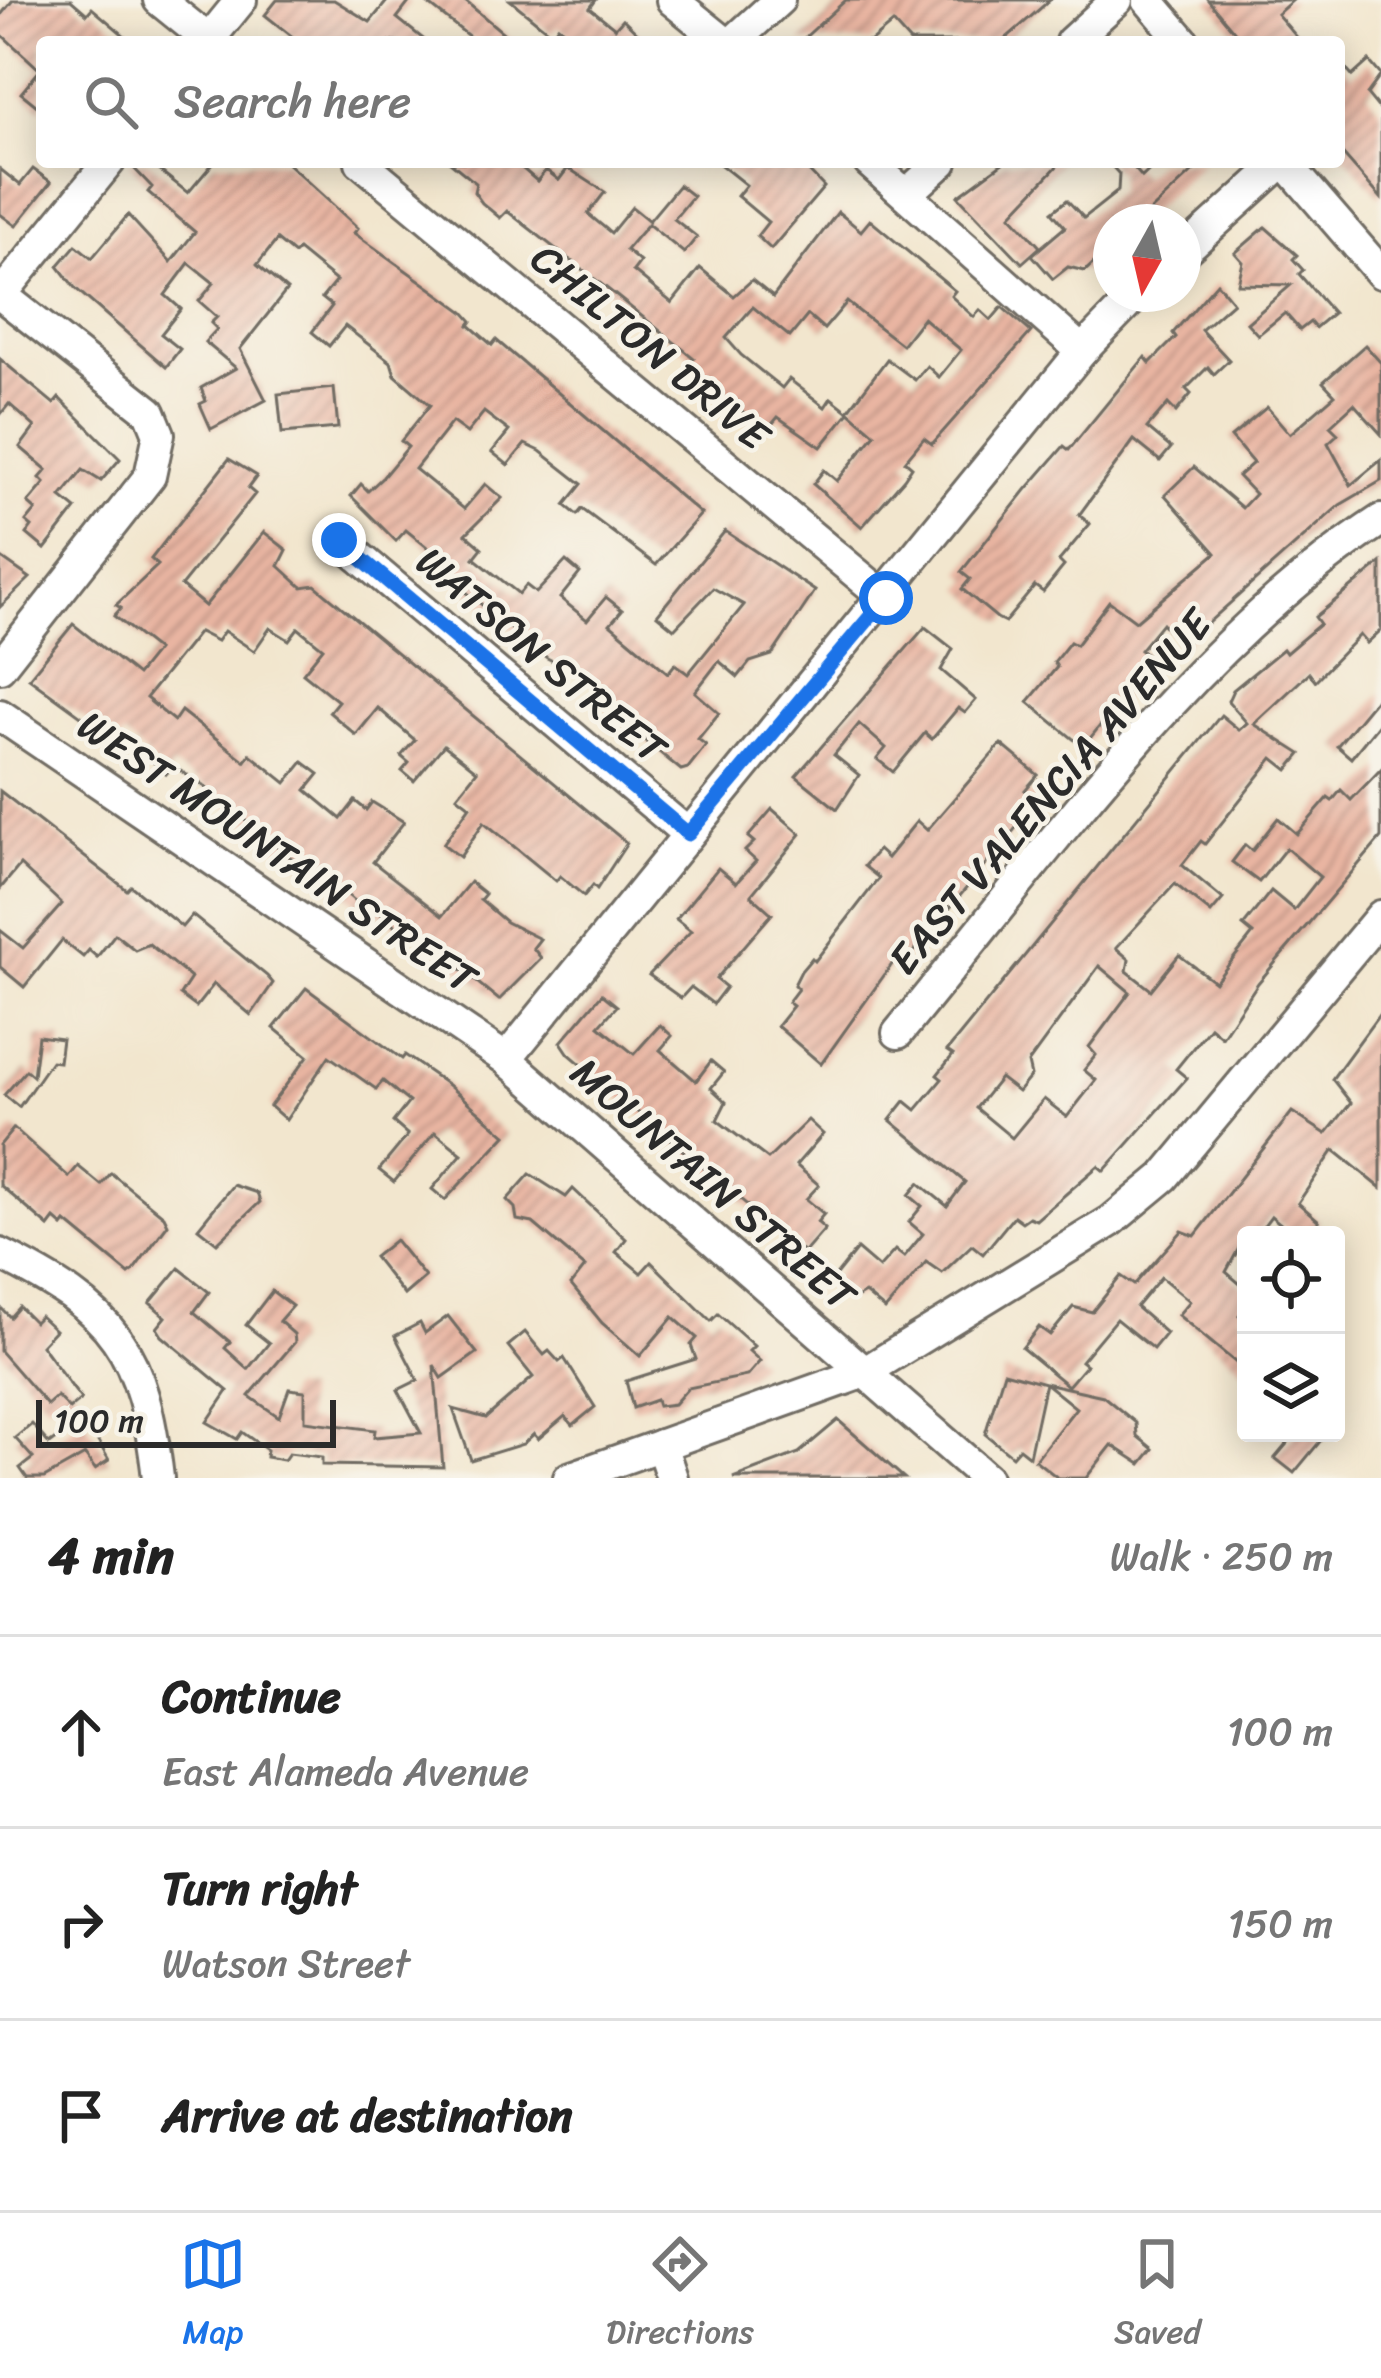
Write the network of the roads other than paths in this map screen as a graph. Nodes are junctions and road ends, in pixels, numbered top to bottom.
1 (159, 0) edge
2 (242, 0) edge
3 (672, 0) edge
4 (779, 0) edge
5 (1117, 0) edge
6 (1155, 3) edge
7 (203, 36) edge
8 (213, 36) edge
9 (717, 36) edge
10 (740, 36) edge
11 (1078, 36) edge
12 (1180, 36) edge
13 (104, 168) edge
14 (368, 168) edge
15 (876, 168) edge
16 (935, 168) edge
17 (1276, 168) edge
18 (1288, 168) edge
19 (907, 194) junction
20 (1201, 236) edge
21 (1381, 273) edge
22 (0, 295) edge
23 (1120, 312) edge
24 (1082, 351) junction
25 (1381, 520) edge
26 (339, 540) dead end
27 (886, 598) junction
28 (0, 667) edge
29 (0, 715) edge
30 (688, 834) junction
31 (1381, 916) edge
32 (898, 1033) dead end
33 (506, 1058) junction
34 (0, 1254) edge
35 (865, 1372) junction
36 (661, 1445) junction
37 (158, 1478) edge
38 (569, 1478) edge
39 (672, 1478) edge
40 (986, 1478) edge

1 - 7 street
2 - 8 street
3 - 9 street
4 - 10 street
5 - 11 street
6 - 12 street
13 - 22 street
14 - 27 street, CHILTON DRIVE
15 - 19 street
16 - 19 street
17 - 20 street
18 - 21 street
19 - 24 street
22 - 28 street
23 - 24 street
24 - 27 street
25 - 32 street, EAST VALENCIA AVENUE
26 - 30 street, WATSON STREET
27 - 30 street
29 - 33 street, WEST MOUNTAIN STREET
30 - 33 street
31 - 35 street
33 - 35 street, MOUNTAIN STREET
34 - 37 street
35 - 36 street
35 - 40 street, MOUNTAIN STREET
36 - 38 street
36 - 39 street

